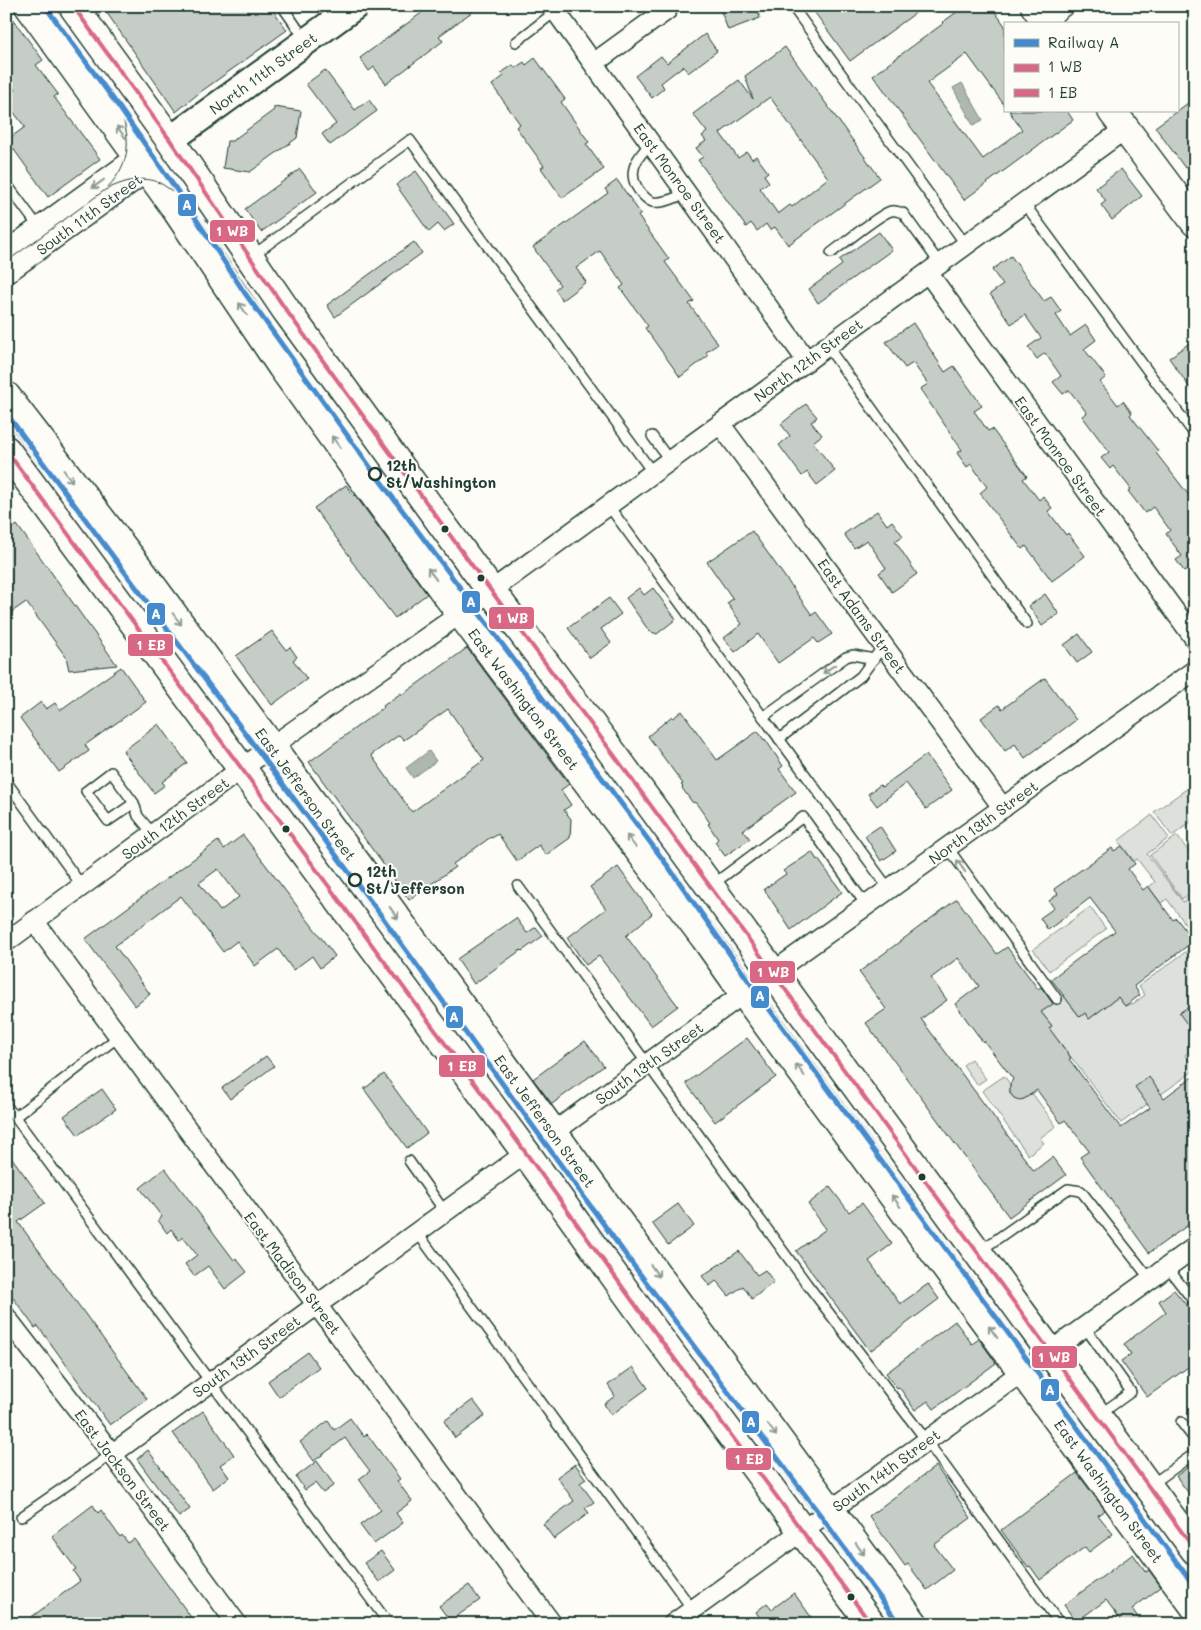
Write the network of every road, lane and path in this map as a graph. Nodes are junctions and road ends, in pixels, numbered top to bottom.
1 (29, 6) edge
2 (52, 6) edge
3 (73, 6) edge
4 (282, 6) edge
5 (355, 6) edge
6 (792, 6) edge
7 (554, 9) edge
8 (667, 10) dead end
9 (307, 41) junction
10 (516, 42) dead end
11 (594, 63) junction
12 (89, 88) junction
13 (1119, 120) edge
14 (170, 140) junction
15 (651, 143) junction
16 (143, 164) junction
17 (6, 183) edge
18 (686, 193) junction
19 (1024, 203) junction
20 (1193, 217) edge
21 (38, 228) junction
22 (52, 241) junction
23 (966, 245) junction
24 (6, 250) edge
25 (831, 253) dead end
26 (250, 258) junction
27 (934, 268) junction
28 (6, 274) edge
29 (827, 346) junction
30 (807, 360) junction
31 (9, 400) edge
32 (721, 425) junction
33 (1195, 435) edge
34 (652, 436) dead end
35 (6, 450) edge
36 (670, 461) junction
37 (653, 473) junction
38 (608, 505) junction
39 (80, 548) junction
40 (490, 591) junction
41 (460, 614) junction
42 (1027, 624) dead end
43 (1195, 638) edge
44 (878, 652) junction
45 (1195, 670) edge
46 (763, 717) junction
47 (779, 739) junction
48 (272, 747) junction
49 (614, 755) junction
50 (242, 769) junction
51 (6, 781) edge
52 (134, 803) junction
53 (1003, 808) junction
54 (153, 834) junction
55 (948, 848) junction
56 (82, 886) junction
57 (518, 886) dead end
58 (709, 887) junction
59 (889, 889) junction
60 (866, 905) junction
61 (34, 921) junction
62 (705, 938) junction
63 (6, 942) edge
64 (772, 974) junction
65 (744, 994) junction
66 (1057, 999) dead end
67 (118, 1037) junction
68 (647, 1064) junction
69 (6, 1105) edge
70 (15, 1117) junction
71 (554, 1132) junction
72 (526, 1153) junction
73 (409, 1161) dead end
74 (599, 1195) junction
75 (445, 1212) junction
76 (417, 1232) junction
77 (1195, 1247) edge
78 (978, 1252) junction
79 (1167, 1266) junction
80 (1150, 1279) junction
81 (1195, 1303) edge
82 (317, 1305) junction
83 (6, 1317) edge
84 (1084, 1326) junction
85 (668, 1350) junction
86 (1049, 1351) junction
87 (1021, 1371) junction
88 (212, 1381) junction
89 (1097, 1416) junction
90 (1181, 1422) dead end
91 (926, 1440) junction
92 (1195, 1440) edge
93 (1195, 1453) edge
94 (112, 1454) junction
95 (1149, 1487) junction
96 (831, 1509) junction
97 (21, 1517) dead end
98 (802, 1531) junction
99 (1195, 1550) edge
100 (1195, 1607) edge
101 (693, 1610) junction
102 (238, 1624) edge
103 (390, 1624) edge
104 (552, 1624) edge
105 (674, 1624) edge
106 (870, 1624) edge
107 (914, 1624) edge
108 (1060, 1624) edge

1 - 12 main road, East Washington Street
2 - 12 main road, East Washington Street
3 - 14 main road, East Washington Street
4 - 9 lane
5 - 9 street, North 11th Street
6 - 23 lane
7 - 10 lane
7 - 11 street, East Monroe Street
8 - 11 street
9 - 14 street, North 11th Street
11 - 15 street, East Monroe Street
16 -> 12 main road, East Washington Street
13 - 19 street, North 12th Street
13 - 20 main road
14 - 26 main road, East Washington Street
15 - 18 street, East Monroe Street
15 - 18 lane
16 -> 21 street, South 11th Street
16 - 22 street, South 11th Street
41 -> 16 main road, East Washington Street
17 - 21 lane
18 - 30 street, East Monroe Street
19 - 23 street, North 12th Street
19 - 33 lane
21 - 22 lane
21 - 24 street, South 11th Street
22 - 28 street, South 11th Street
23 - 27 street, North 12th Street
25 - 27 lane
26 - 37 lane
26 - 40 main road, East Washington Street
27 - 29 street, North 12th Street
27 - 43 street, East Monroe Street
29 - 30 street, North 12th Street
29 - 42 lane
30 - 32 street, North 12th Street
31 - 39 main road, East Jefferson Street
31 -> 48 main road, East Jefferson Street
32 - 36 street, North 12th Street
32 - 44 street, East Adams Street
34 - 36 lane
35 - 39 main road, East Jefferson Street
36 - 37 street, North 12th Street
37 - 38 street, North 12th Street
38 - 40 street, North 12th Street
38 - 46 lane
39 - 50 main road, East Jefferson Street
40 - 41 street, South 12th Street
40 - 49 main road, East Washington Street
41 - 48 street, South 12th Street
62 -> 41 main road, East Washington Street
44 -> 46 lane
44 - 47 lane
44 - 53 street, East Adams Street
45 - 53 street, North 13th Street
46 - 47 lane
47 - 59 lane
48 - 50 street, South 12th Street
48 -> 71 main road, East Jefferson Street
49 - 58 main road, East Washington Street
49 - 62 main road, East Washington Street
50 - 54 street, South 12th Street
50 - 72 main road, East Jefferson Street
51 - 56 lane
52 - 52 lane
52 - 54 lane
53 - 55 street, North 13th Street
54 - 56 street, South 12th Street
55 - 59 street, North 13th Street
66 -> 55 lane
56 - 61 street, South 12th Street
57 - 68 lane
58 - 60 lane
58 - 64 main road, East Washington Street
59 - 60 street, North 13th Street
60 - 64 street, North 13th Street
61 - 63 street, South 12th Street
61 - 67 street, East Madison Street
62 - 65 main road, East Washington Street
64 - 78 main road, East Washington Street
65 - 68 street, South 13th Street
87 -> 65 main road, East Washington Street
67 - 70 lane
67 - 82 street, East Madison Street
68 - 71 street, South 13th Street
68 - 91 lane
69 - 70 lane
70 - 88 lane
71 - 74 main road, East Jefferson Street
72 - 75 street, South 13th Street
72 - 85 main road, East Jefferson Street
73 - 75 lane
74 - 85 main road
74 -> 96 main road, East Jefferson Street
75 - 76 street, South 13th Street
76 - 82 street, South 13th Street
76 - 101 lane
77 - 79 street, South 14th Street
78 - 80 lane
78 - 86 main road, East Washington Street
79 - 80 street, South 14th Street
79 - 81 lane
80 - 84 street, South 14th Street
82 - 88 street, South 13th Street
82 - 104 street, East Madison Street
83 - 94 street, East Jackson Street
84 - 86 street, South 14th Street
84 - 89 lane
85 - 98 main road, East Jefferson Street
86 - 87 street, South 14th Street
86 - 89 main road, East Washington Street
87 - 91 street, South 14th Street
87 - 100 main road, East Washington Street
88 - 94 street, South 13th Street
88 - 103 lane
89 - 95 main road, East Washington Street
90 - 92 lane
91 - 96 street, South 14th Street
91 - 108 lane
93 - 95 lane
94 - 97 lane
94 - 102 street, East Jackson Street
95 - 99 main road, East Washington Street
96 - 98 street, South 14th Street
96 -> 107 main road, East Jefferson Street
98 - 101 street, South 14th Street
98 - 106 main road, East Jefferson Street
101 - 105 street, South 14th Street

